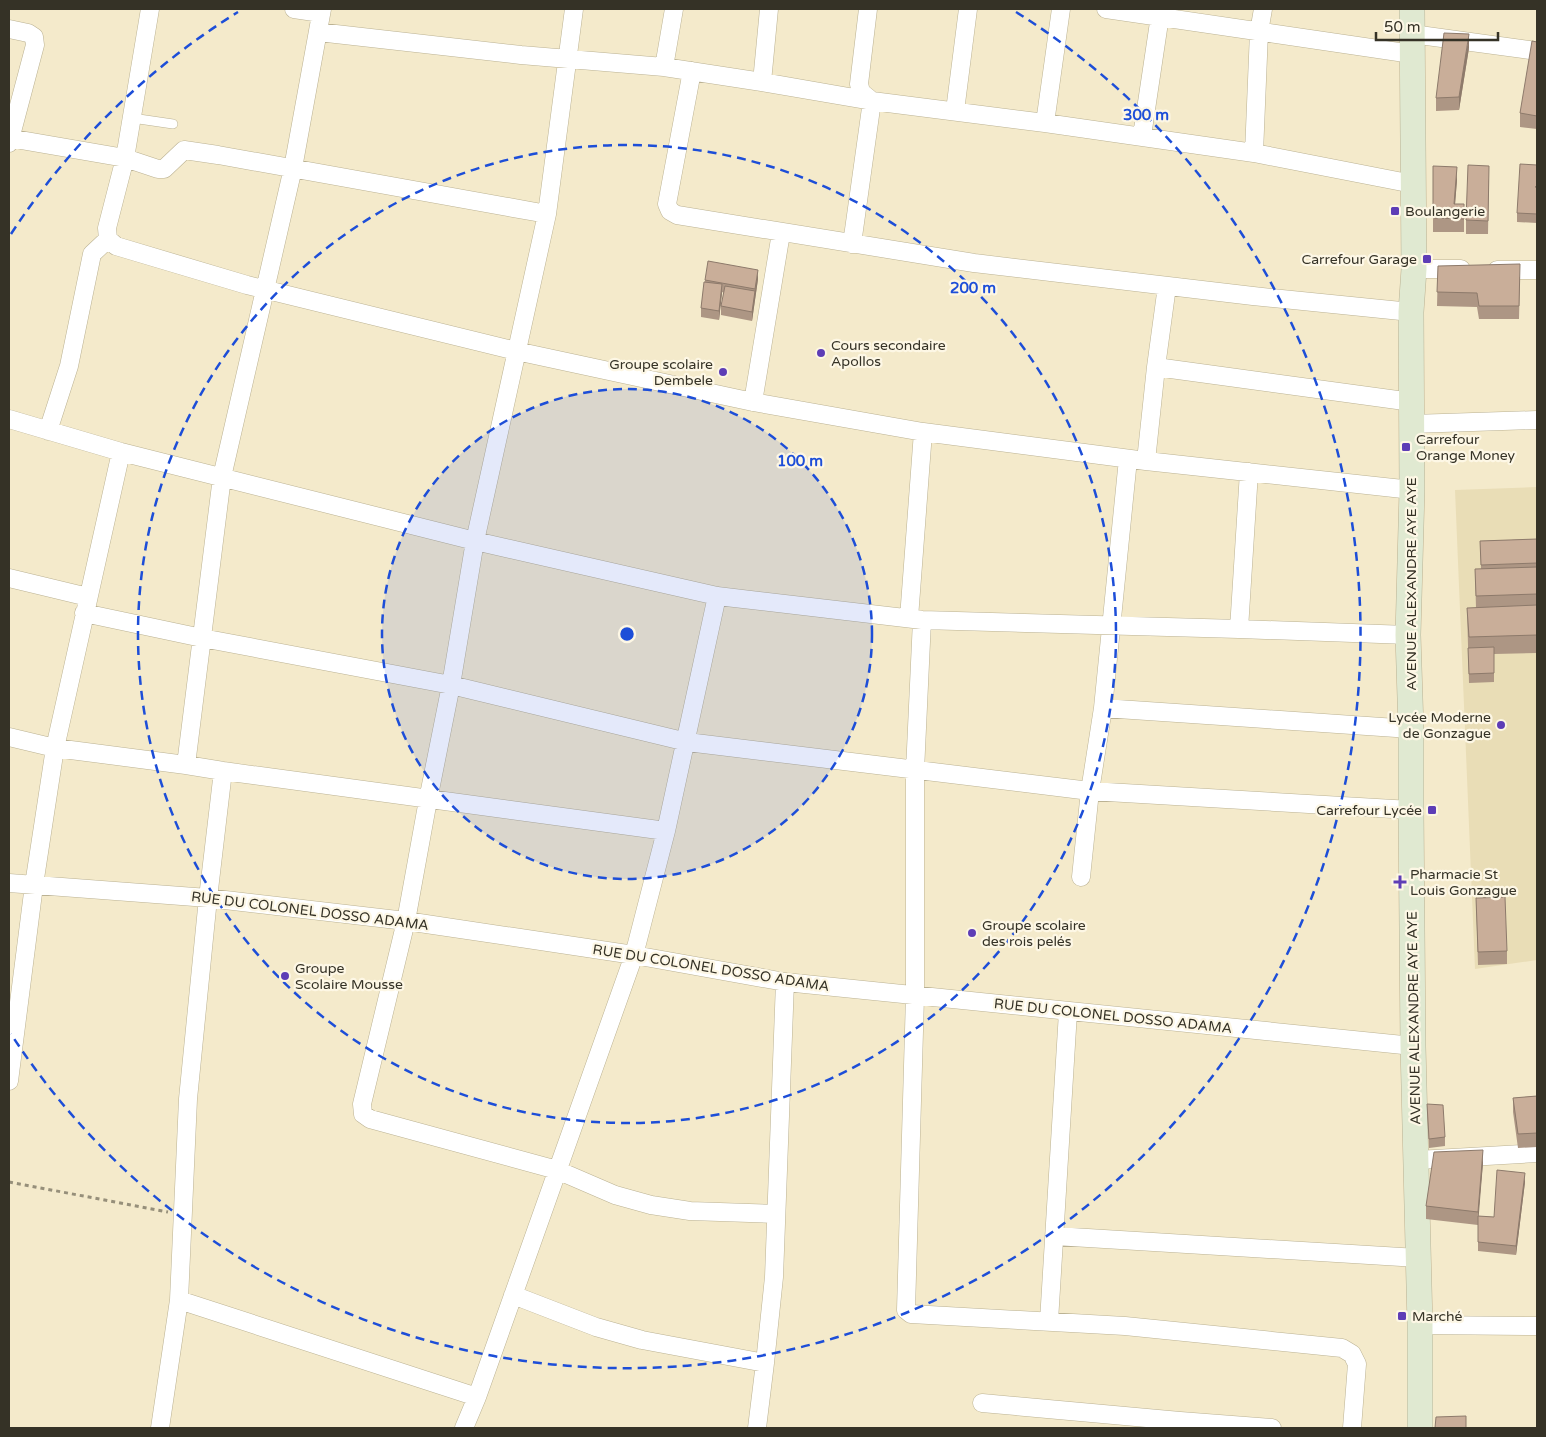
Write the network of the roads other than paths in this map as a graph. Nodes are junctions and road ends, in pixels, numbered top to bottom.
1 (150, 9) edge
2 (294, 9) edge
3 (574, 9) edge
4 (674, 9) edge
5 (769, 9) edge
6 (868, 9) edge
7 (968, 9) edge
8 (1061, 9) edge
9 (1106, 9) edge
10 (1263, 9) edge
11 (1412, 9) edge
12 (321, 11) edge
13 (1160, 13) edge
14 (9, 29) edge
15 (318, 32) junction
16 (1259, 32) junction
17 (1412, 44) junction
18 (1537, 51) edge
19 (566, 59) junction
20 (664, 67) junction
21 (692, 71) junction
22 (762, 82) junction
23 (872, 101) junction
24 (954, 111) junction
25 (132, 118) junction
26 (1045, 123) junction
27 (173, 124) dead end
28 (1142, 136) junction
29 (9, 140) edge
30 (1254, 153) junction
31 (126, 158) junction
32 (293, 168) junction
33 (1413, 184) junction
34 (547, 214) junction
35 (781, 233) junction
36 (108, 239) junction
37 (852, 244) junction
38 (1414, 269) junction
39 (1537, 270) edge
40 (1167, 286) junction
41 (266, 290) junction
42 (1412, 312) junction
43 (516, 351) junction
44 (1156, 367) junction
45 (753, 402) junction
46 (1412, 413) junction
47 (9, 419) edge
48 (1537, 420) edge
49 (48, 430) junction
50 (922, 432) junction
51 (121, 452) junction
52 (1128, 459) junction
53 (1146, 461) junction
54 (1249, 472) junction
55 (222, 477) junction
56 (1412, 490) junction
57 (475, 541) junction
58 (9, 578) edge
59 (717, 596) junction
60 (86, 605) junction
61 (916, 619) junction
62 (1111, 625) junction
63 (1239, 629) junction
64 (1408, 635) junction
65 (202, 638) junction
66 (451, 685) junction
67 (1103, 708) junction
68 (1412, 729) junction
69 (9, 737) edge
70 (687, 742) junction
71 (56, 748) junction
72 (186, 765) junction
73 (223, 771) junction
74 (915, 771) junction
75 (1090, 791) junction
76 (428, 800) junction
77 (1411, 810) junction
78 (666, 832) junction
79 (1081, 878) dead end
80 (9, 883) edge
81 (34, 885) junction
82 (208, 898) junction
83 (406, 921) junction
84 (634, 955) junction
85 (785, 982) junction
86 (916, 996) junction
87 (1068, 1012) junction
88 (1413, 1046) junction
89 (9, 1081) edge
90 (1537, 1153) edge
91 (1417, 1160) junction
92 (558, 1170) junction
93 (776, 1214) junction
94 (1055, 1236) junction
95 (1418, 1258) junction
96 (513, 1295) junction
97 (179, 1300) junction
98 (1049, 1321) junction
99 (1420, 1325) junction
100 (1537, 1326) edge
101 (766, 1363) junction
102 (477, 1397) junction
103 (982, 1403) dead end
104 (160, 1428) edge
105 (464, 1428) edge
106 (757, 1428) edge
107 (1272, 1428) edge
108 (1352, 1428) edge
109 (1420, 1428) edge

1 - 25 street
2 - 12 street
3 - 19 street
4 - 20 street
5 - 22 street
6 - 23 street
7 - 24 street
8 - 26 street
9 - 13 street
10 - 16 street
11 - 17 street, AVENUE ALEXANDRE AYE AYE
12 - 15 street
13 - 16 street
13 - 28 street
14 - 29 street
15 - 19 street
15 - 32 street
16 - 17 street
16 - 30 street
17 - 18 street
17 - 33 street, AVENUE ALEXANDRE AYE AYE
19 - 20 street
19 - 34 street
20 - 21 street
21 - 22 street
21 - 35 street
22 - 23 street
23 - 24 street
23 - 37 street
24 - 26 street
25 - 27 lane
25 - 31 street
26 - 28 street
28 - 30 street
29 - 31 street
30 - 33 street
31 - 32 street
31 - 36 street
32 - 34 street
32 - 41 street
33 - 38 street, AVENUE ALEXANDRE AYE AYE
34 - 43 street
35 - 37 street
35 - 45 street
36 - 41 street
36 - 49 street
37 - 40 street
38 - 39 street
38 - 42 street, AVENUE ALEXANDRE AYE AYE
40 - 42 street
40 - 44 street
41 - 43 street
41 - 55 street
42 - 46 street, AVENUE ALEXANDRE AYE AYE
43 - 45 street
43 - 57 street
44 - 46 street
44 - 53 street
45 - 50 street
46 - 48 street
46 - 56 street, AVENUE ALEXANDRE AYE AYE
47 - 49 street
49 - 51 street
50 - 52 street
50 - 61 street
51 - 55 street
51 - 60 street
52 - 53 street
52 - 62 street
53 - 54 street
54 - 56 street
54 - 63 street
55 - 57 street
55 - 65 street
56 - 64 street, AVENUE ALEXANDRE AYE AYE
57 - 59 street
57 - 66 street
58 - 60 street
59 - 61 street
59 - 70 street
60 - 65 street
60 - 71 street
61 - 62 street
61 - 74 street
62 - 63 street
62 - 67 street
63 - 64 street
64 - 68 street, AVENUE ALEXANDRE AYE AYE
65 - 66 street
65 - 72 street
66 - 70 street
66 - 76 street
67 - 68 street
67 - 75 street
68 - 77 street, AVENUE ALEXANDRE AYE AYE
69 - 71 street
70 - 74 street
70 - 78 street
71 - 72 street
71 - 81 street
72 - 73 street
73 - 76 street
73 - 82 street
74 - 75 street
74 - 86 street
75 - 77 street
75 - 79 street
76 - 78 street
76 - 83 street
77 - 88 street, AVENUE ALEXANDRE AYE AYE
78 - 84 street
80 - 81 street, RUE DU COLONEL DOSSO ADAMA
81 - 82 street, RUE DU COLONEL DOSSO ADAMA
81 - 89 street
82 - 83 street, RUE DU COLONEL DOSSO ADAMA
82 - 97 street
83 - 84 street, RUE DU COLONEL DOSSO ADAMA
83 - 92 street
84 - 85 street, RUE DU COLONEL DOSSO ADAMA
84 - 92 street
85 - 86 street, RUE DU COLONEL DOSSO ADAMA
85 - 93 street
86 - 87 street, RUE DU COLONEL DOSSO ADAMA
86 - 98 street
87 - 88 street, RUE DU COLONEL DOSSO ADAMA
87 - 94 street
88 - 91 street, AVENUE ALEXANDRE AYE AYE
90 - 91 street
91 - 95 street, AVENUE ALEXANDRE AYE AYE
92 - 93 street
92 - 96 street
93 - 101 street
94 - 95 street
94 - 98 street
95 - 99 street, AVENUE ALEXANDRE AYE AYE
96 - 101 street
96 - 102 street
97 - 102 street
97 - 104 street
98 - 108 street
99 - 100 street
99 - 109 street, AVENUE ALEXANDRE AYE AYE
101 - 106 street
102 - 105 street
103 - 107 street

